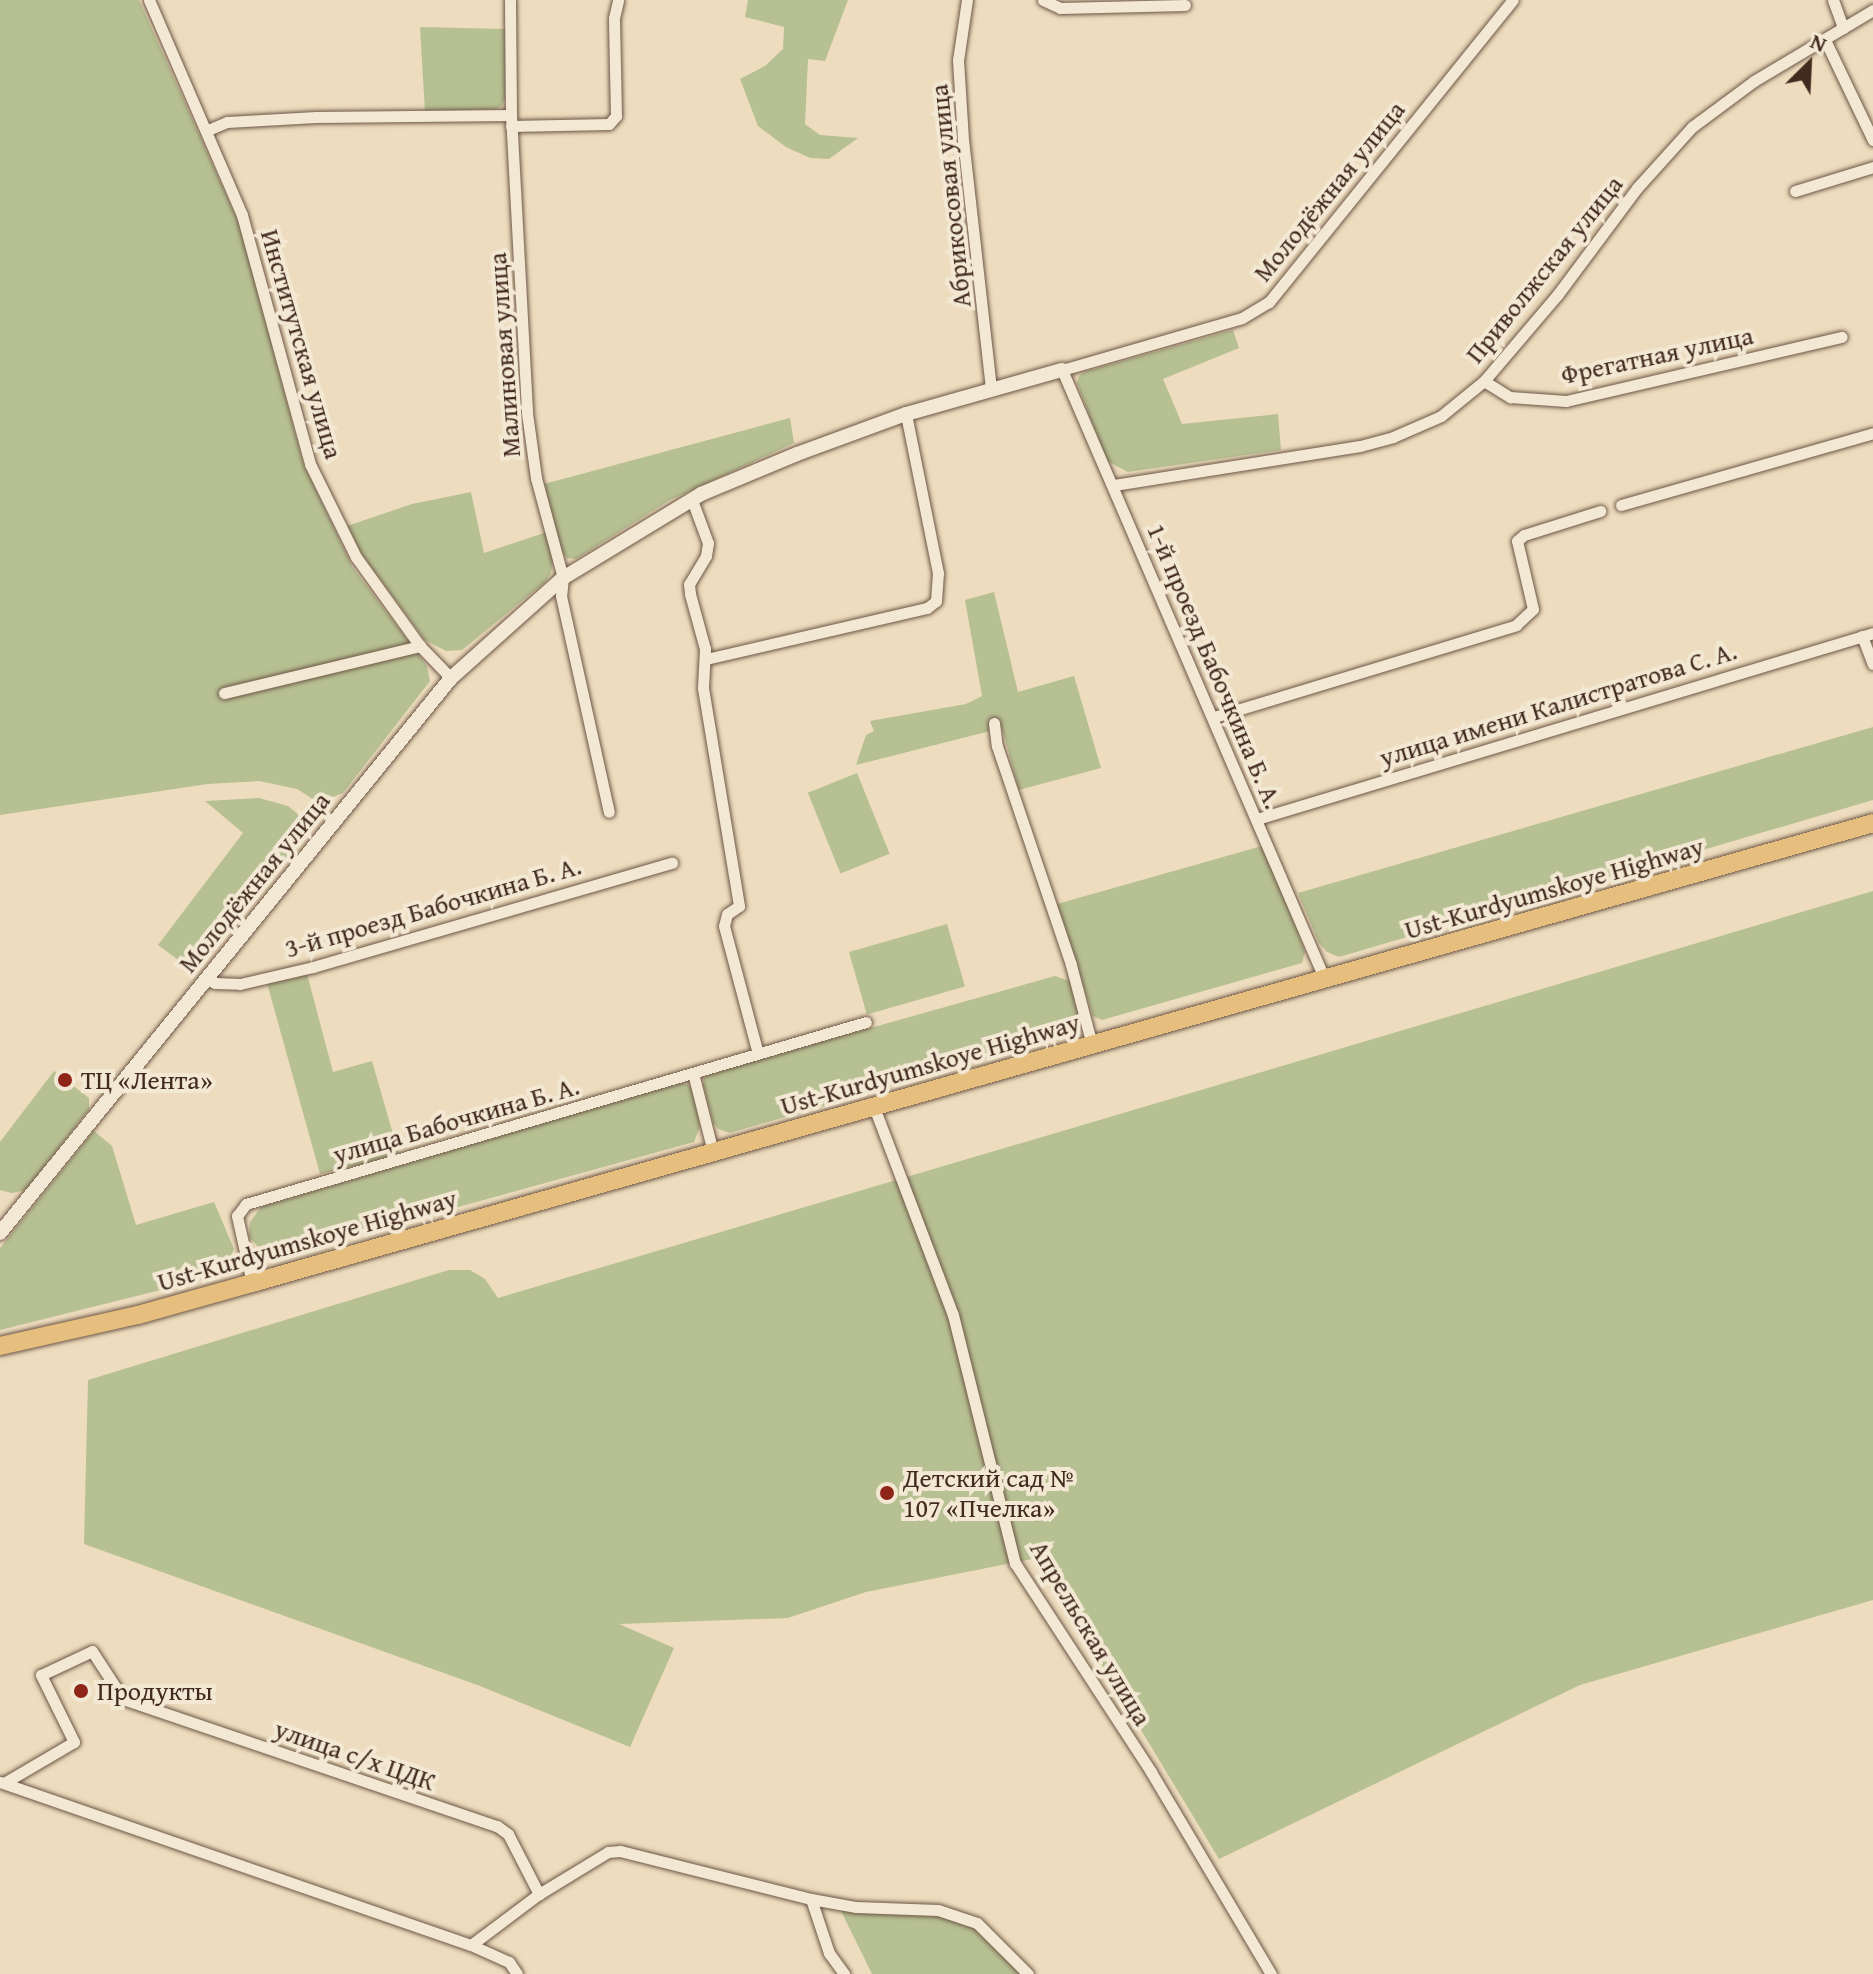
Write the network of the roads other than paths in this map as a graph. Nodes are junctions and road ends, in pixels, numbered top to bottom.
1 (149, 0) edge
2 (510, 0) edge
3 (618, 0) edge
4 (967, 0) edge
5 (1043, 0) edge
6 (1513, 0) edge
7 (1833, 0) edge
8 (1185, 5) dead end
9 (1873, 10) edge
10 (1843, 28) junction
11 (1825, 40) junction
12 (511, 120) junction
13 (208, 130) junction
14 (1873, 140) edge
15 (1873, 167) edge
16 (1795, 191) dead end
17 (1842, 337) dead end
18 (1062, 370) junction
19 (1484, 381) junction
20 (991, 388) junction
21 (906, 414) junction
22 (1873, 433) edge
23 (1114, 485) junction
24 (692, 500) junction
25 (1621, 505) dead end
26 (1600, 511) dead end
27 (563, 578) junction
28 (1867, 634) edge
29 (420, 646) junction
30 (706, 659) junction
31 (1873, 664) edge
32 (451, 678) junction
33 (224, 693) dead end
34 (1214, 717) junction
35 (994, 723) dead end
36 (609, 812) dead end
37 (1257, 819) junction
38 (1873, 823) edge
39 (672, 863) dead end
40 (206, 979) junction
41 (1325, 980) junction
42 (866, 1022) dead end
43 (1092, 1045) junction
44 (758, 1054) junction
45 (693, 1073) junction
46 (874, 1107) junction
47 (713, 1152) junction
48 (5, 1217) edge
49 (0, 1233) edge
50 (252, 1283) junction
51 (0, 1346) edge
52 (2, 1783) edge
53 (539, 1894) junction
54 (811, 1899) junction
55 (471, 1945) junction
56 (517, 1974) edge
57 (844, 1974) edge
58 (1028, 1974) edge
59 (1271, 1974) edge

1 - 13 street, Институтская улица
2 - 12 street, Малиновая улица
3 - 12 street
4 - 20 street, Абрикосовая улица
5 - 8 street
6 - 18 street, Молодёжная улица
7 - 10 street
9 - 10 street, Приволжская улица
10 - 11 street, Приволжская улица
11 - 14 street
11 - 19 street, Приволжская улица
12 - 13 street
12 - 27 street, Малиновая улица
13 - 29 street, Институтская улица
15 - 16 street
17 - 19 street, Фрегатная улица
18 - 20 street, Молодёжная улица
18 - 23 street, 1-й проезд Бабочкина Б. А.
19 - 23 street, Приволжская улица
20 - 21 street, Молодёжная улица
21 - 24 street, Молодёжная улица
21 - 30 street
22 - 25 street
23 - 34 street, 1-й проезд Бабочкина Б. А.
24 - 27 street, Молодёжная улица
24 - 30 street
26 - 34 street
27 - 32 street, Молодёжная улица
27 - 36 street
28 - 31 street
28 - 37 street, улица имени Калистратова С. А.
29 - 32 street, Институтская улица
29 - 33 street
30 - 44 street
32 - 40 street, Молодёжная улица
34 - 37 street, 1-й проезд Бабочкина Б. А.
35 - 43 street
37 - 41 street, 1-й проезд Бабочкина Б. А.
38 - 41 main road, Ust-Kurdyumskoye Highway
39 - 40 street, 3-й проезд Бабочкина Б. А.
40 - 48 street, Молодёжная улица
41 - 43 main road, Ust-Kurdyumskoye Highway
42 - 44 street, улица Бабочкина Б. А.
43 - 46 main road, Ust-Kurdyumskoye Highway
44 - 45 street, улица Бабочкина Б. А.
45 - 47 street
45 - 50 street, улица Бабочкина Б. А.
46 - 47 main road, Ust-Kurdyumskoye Highway
46 - 59 street, Апрельская улица
47 - 50 main road, Ust-Kurdyumskoye Highway
48 - 49 street, Молодёжная улица
50 - 51 main road, Ust-Kurdyumskoye Highway
52 - 53 street, улица с/х ЦДК
52 - 55 street
53 - 54 street
53 - 55 street
54 - 57 street
54 - 58 street
55 - 56 street

